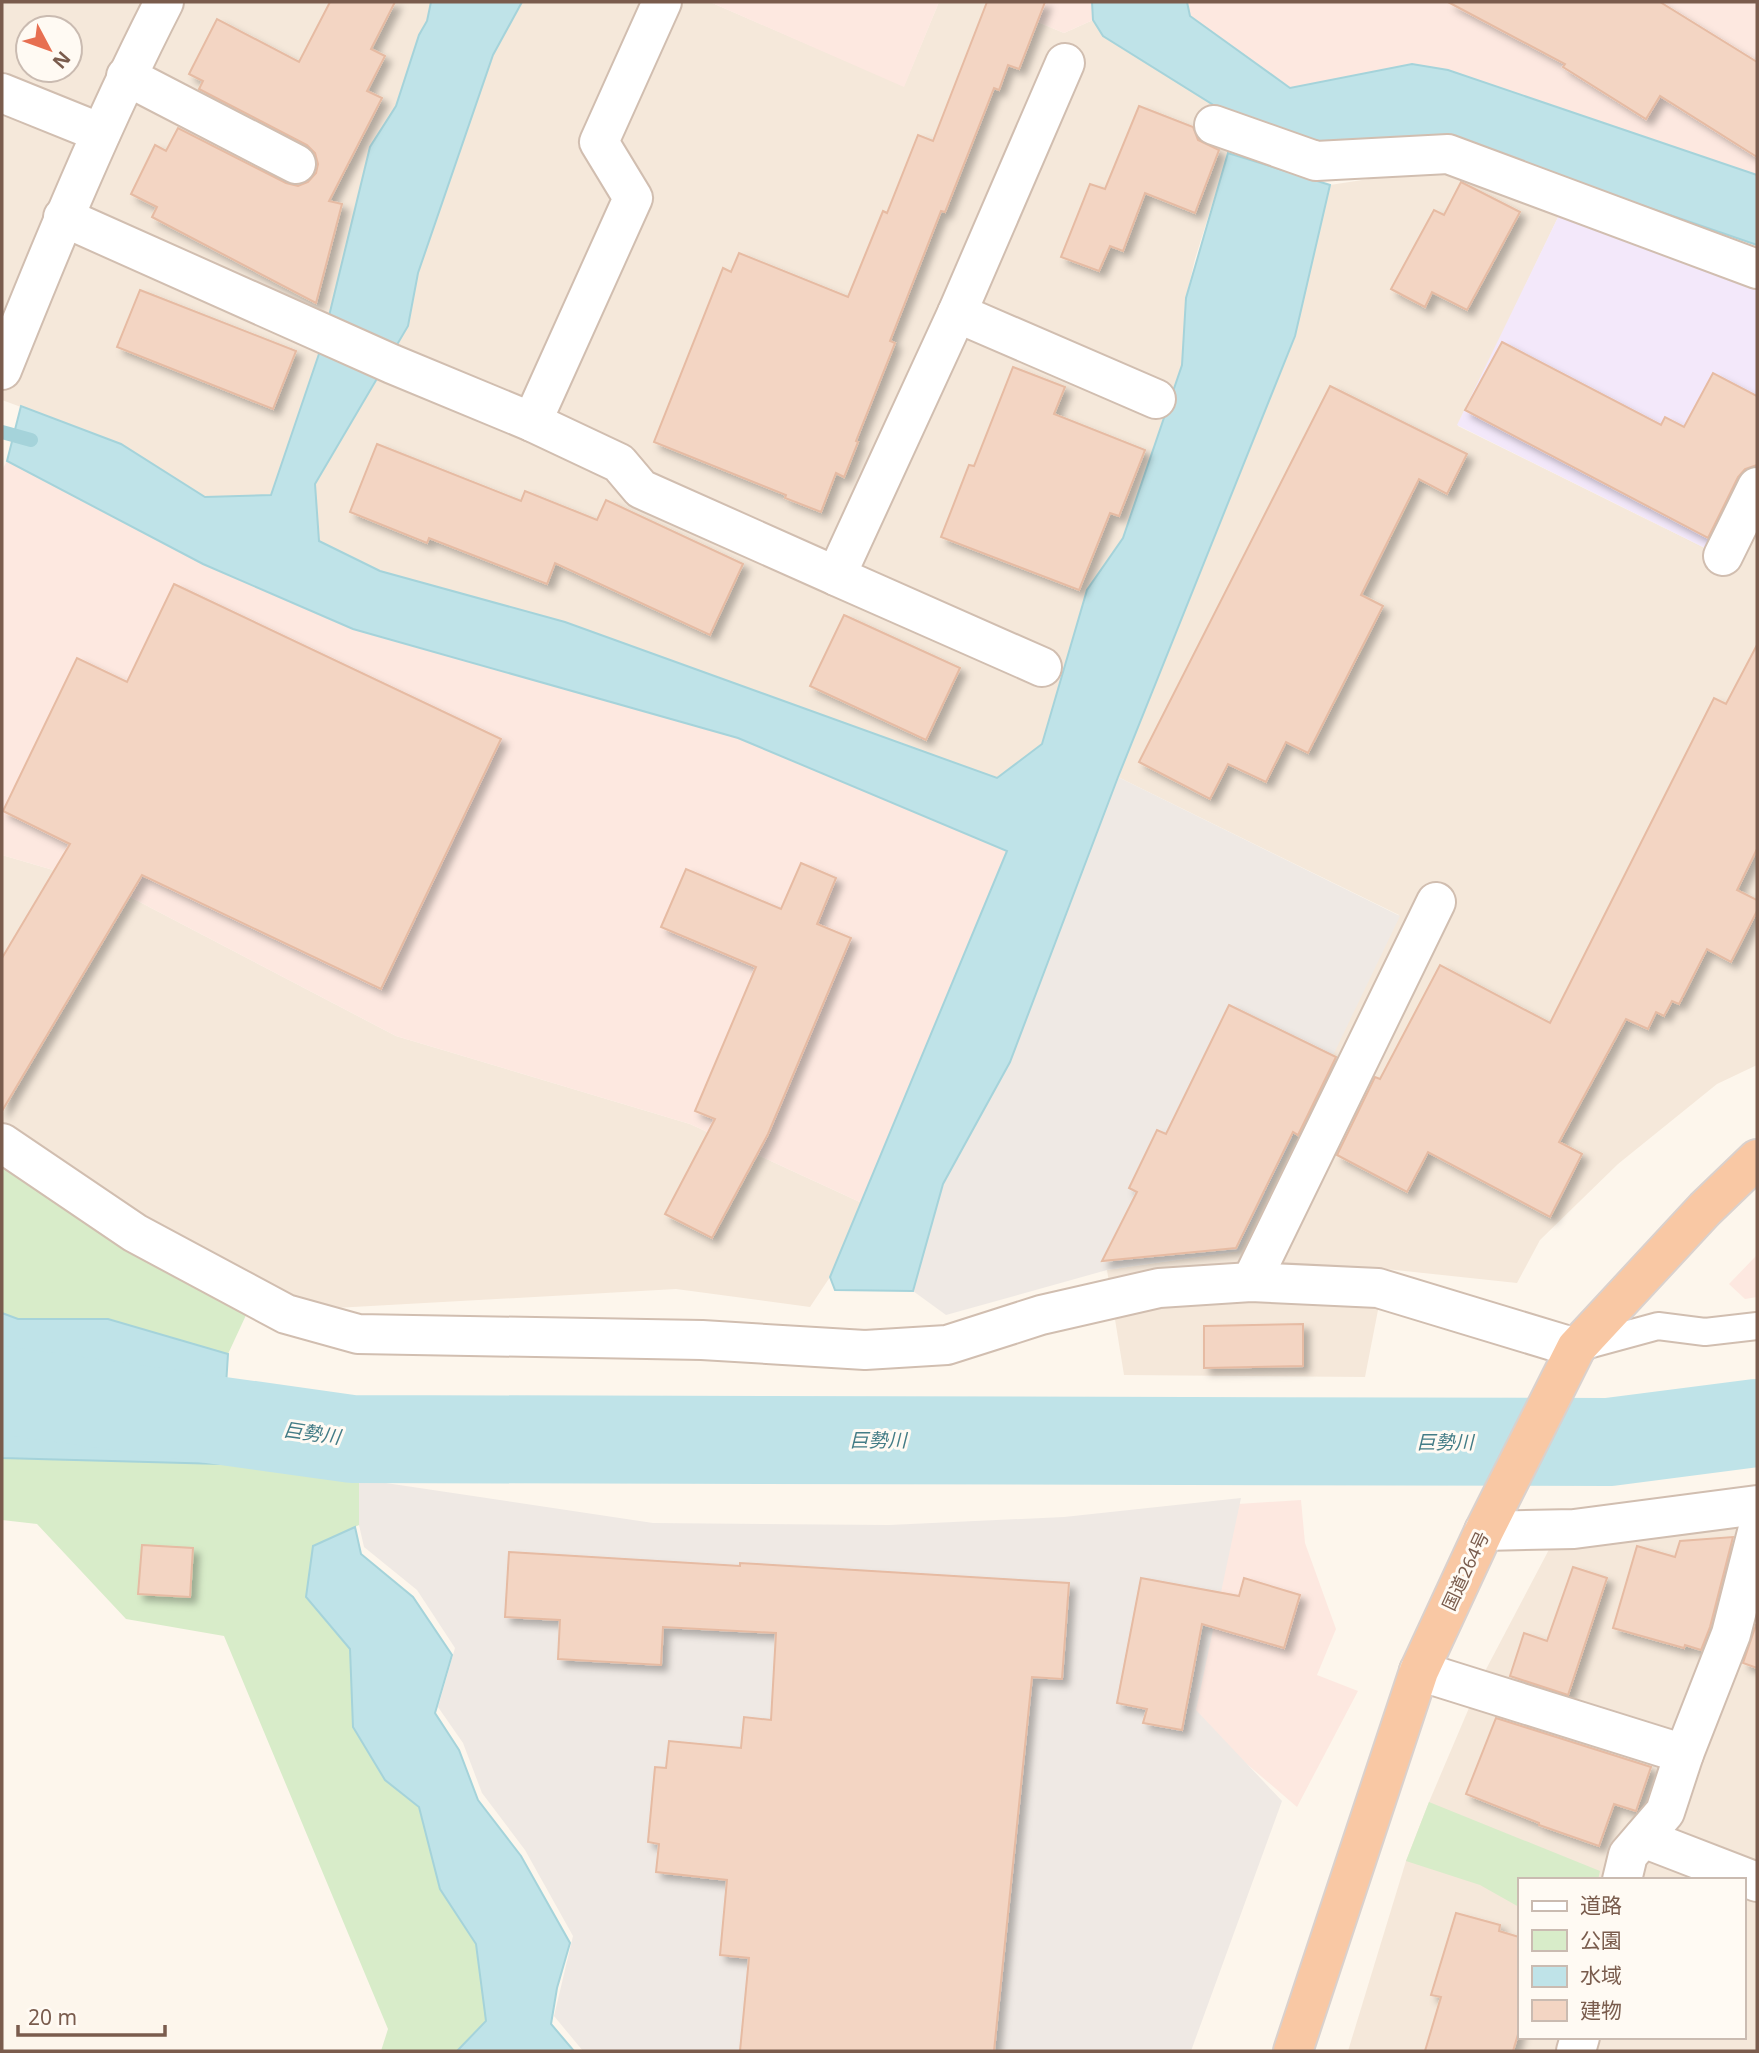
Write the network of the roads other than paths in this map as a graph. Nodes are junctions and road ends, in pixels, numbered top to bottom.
1 (164, 2) edge
2 (662, 2) edge
3 (1065, 63) dead end
4 (126, 76) junction
5 (2, 93) edge
6 (1214, 125) dead end
7 (101, 133) junction
8 (296, 164) dead end
9 (62, 217) junction
10 (1757, 269) edge
11 (957, 313) junction
12 (2, 370) edge
13 (1156, 399) dead end
14 (532, 422) junction
15 (1757, 487) edge
16 (1723, 556) dead end
17 (836, 576) junction
18 (1042, 667) dead end
19 (1436, 902) dead end
20 (2, 1143) edge
21 (1757, 1159) edge
22 (1251, 1282) junction
23 (1757, 1326) edge
24 (1570, 1360) junction
25 (1757, 1505) edge
26 (1492, 1515) junction
27 (1757, 1532) edge
28 (1419, 1671) junction
29 (1684, 1754) junction
30 (1643, 1838) junction
31 (1622, 1878) edge
32 (1757, 1882) edge
33 (1293, 2051) edge

1 - 4 street
2 - 14 street
3 - 11 street
4 - 7 street
4 - 8 street
5 - 7 street
6 - 10 street
7 - 9 street
9 - 12 street
9 - 14 street
11 - 13 street
11 - 17 street
14 - 17 street
15 - 16 street
17 - 18 street
19 - 22 street
20 - 22 street
21 - 24 highway, 国道264号
22 - 24 street
23 - 24 lane
24 - 26 highway, 国道264号
25 - 26 street
26 - 28 highway, 国道264号
27 - 29 street
28 - 29 street
28 - 33 highway, 国道264号
29 - 30 street
30 - 31 street
30 - 32 street

